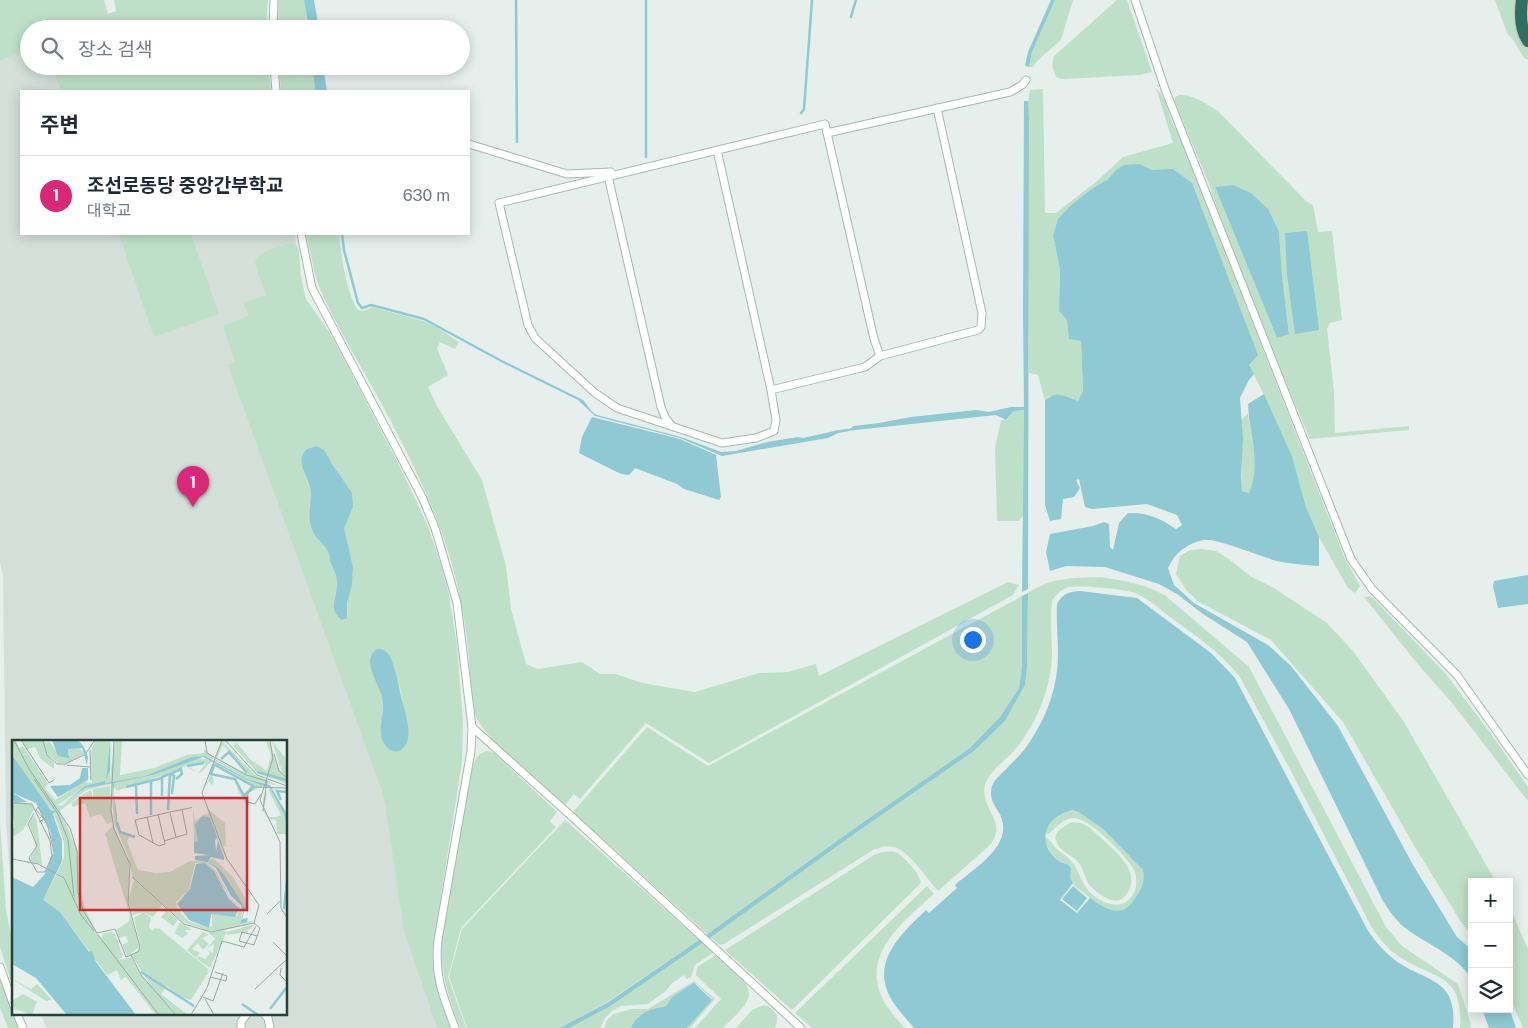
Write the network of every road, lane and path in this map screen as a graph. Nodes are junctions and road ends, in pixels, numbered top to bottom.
1 (274, 0) edge
2 (1135, 0) edge
3 (1522, 0) edge
4 (273, 20) edge
5 (1528, 41) edge
6 (275, 75) edge
7 (1026, 80) dead end
8 (276, 90) edge
9 (937, 108) junction
10 (827, 133) junction
11 (470, 144) edge
12 (716, 150) junction
13 (629, 171) junction
14 (608, 176) junction
15 (301, 235) edge
16 (880, 356) junction
17 (771, 390) junction
18 (672, 426) junction
19 (472, 727) junction
20 (1528, 775) edge
21 (0, 967) edge
22 (12, 1000) edge
23 (18, 1016) edge
24 (246, 1016) edge
25 (266, 1016) edge
26 (23, 1028) edge
27 (241, 1028) edge
28 (270, 1028) edge
29 (455, 1028) edge
30 (802, 1028) edge

1 - 4 street
2 - 20 street
3 - 5 highway
6 - 8 street
7 - 9 street
9 - 10 street
9 - 16 street
10 - 12 street
10 - 16 street
11 - 13 street
12 - 13 street
12 - 17 street
13 - 14 street
14 - 18 street
14 - 18 street
15 - 19 street
16 - 17 street
17 - 18 street
19 - 29 street
19 - 30 street
21 - 22 street
23 - 26 street
24 - 27 street
25 - 28 street

